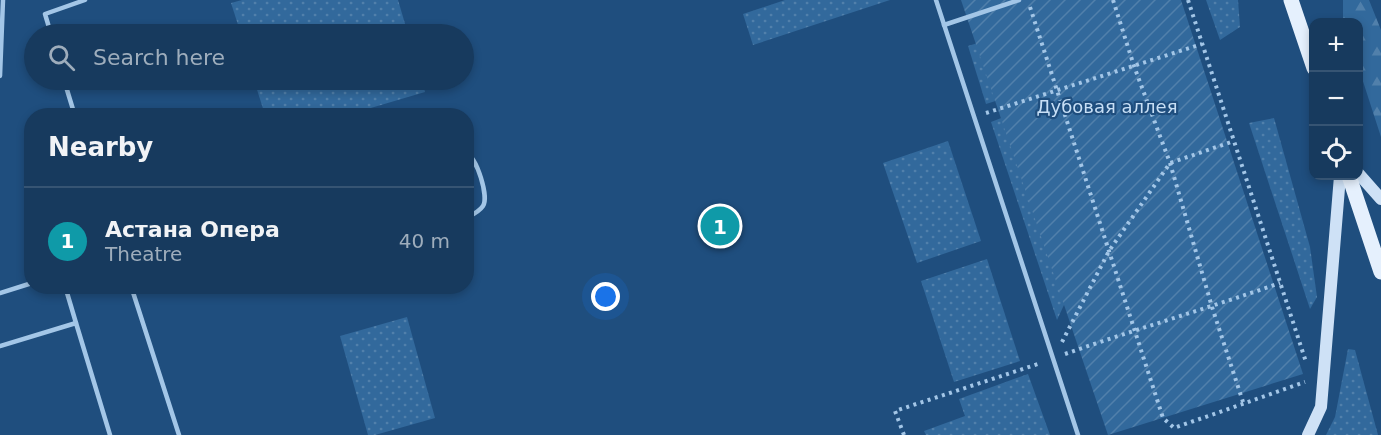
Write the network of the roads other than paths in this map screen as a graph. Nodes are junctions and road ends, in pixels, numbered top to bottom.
1 (3, 0) edge
2 (85, 0) edge
3 (936, 0) edge
4 (1020, 0) edge
5 (1291, 0) edge
6 (75, 2) edge
7 (48, 24) edge
8 (944, 25) junction
9 (1309, 53) edge
10 (0, 76) edge
11 (67, 90) edge
12 (73, 108) edge
13 (474, 158) edge
14 (1363, 178) edge
15 (1340, 180) edge
16 (1350, 180) edge
17 (1381, 199) edge
18 (474, 212) edge
19 (1381, 272) edge
20 (24, 286) edge
21 (0, 293) edge
22 (67, 294) edge
23 (134, 294) edge
24 (76, 323) junction
25 (0, 346) edge
26 (110, 435) edge
27 (179, 435) edge
28 (1078, 435) edge
29 (1308, 435) edge

1 - 10 lane
2 - 6 lane
3 - 8 lane
4 - 8 lane
5 - 9 main road
6 - 7 lane
8 - 28 lane
11 - 12 lane
13 - 18 lane
14 - 17 main road
15 - 29 main road
16 - 19 main road
20 - 21 lane
22 - 24 lane
23 - 27 lane
24 - 25 lane
24 - 26 lane

